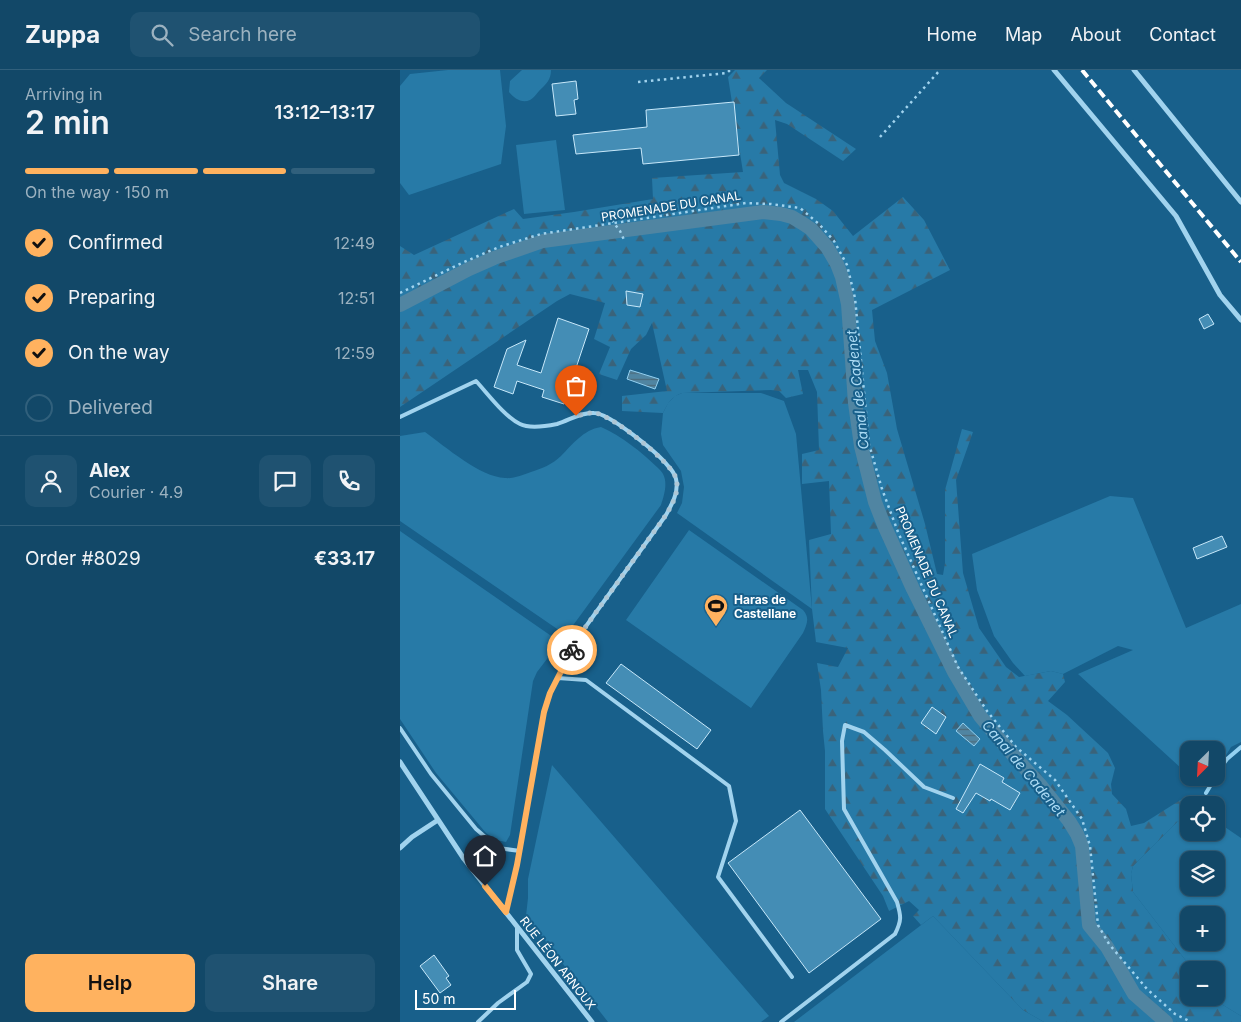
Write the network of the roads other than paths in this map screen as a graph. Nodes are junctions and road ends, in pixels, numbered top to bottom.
1 (1054, 70) edge
2 (1134, 70) edge
3 (1241, 202) edge
4 (1241, 320) edge
5 (400, 417) edge
6 (558, 678) junction
7 (400, 728) edge
8 (400, 762) edge
9 (953, 798) dead end
10 (438, 820) junction
11 (400, 848) edge
12 (520, 851) junction
13 (506, 912) junction
14 (517, 926) junction
15 (792, 977) dead end
16 (478, 1022) edge
17 (592, 1022) edge
18 (781, 1022) edge

1 - 4 street
2 - 3 street
5 - 6 lane
6 - 12 lane
6 - 15 lane
7 - 12 lane
8 - 10 street, RUE LÉON ARNOUX
9 - 18 lane
10 - 11 street
10 - 13 street, RUE LÉON ARNOUX
12 - 13 lane
13 - 14 street, RUE LÉON ARNOUX
14 - 16 lane
14 - 17 street, RUE LÉON ARNOUX

